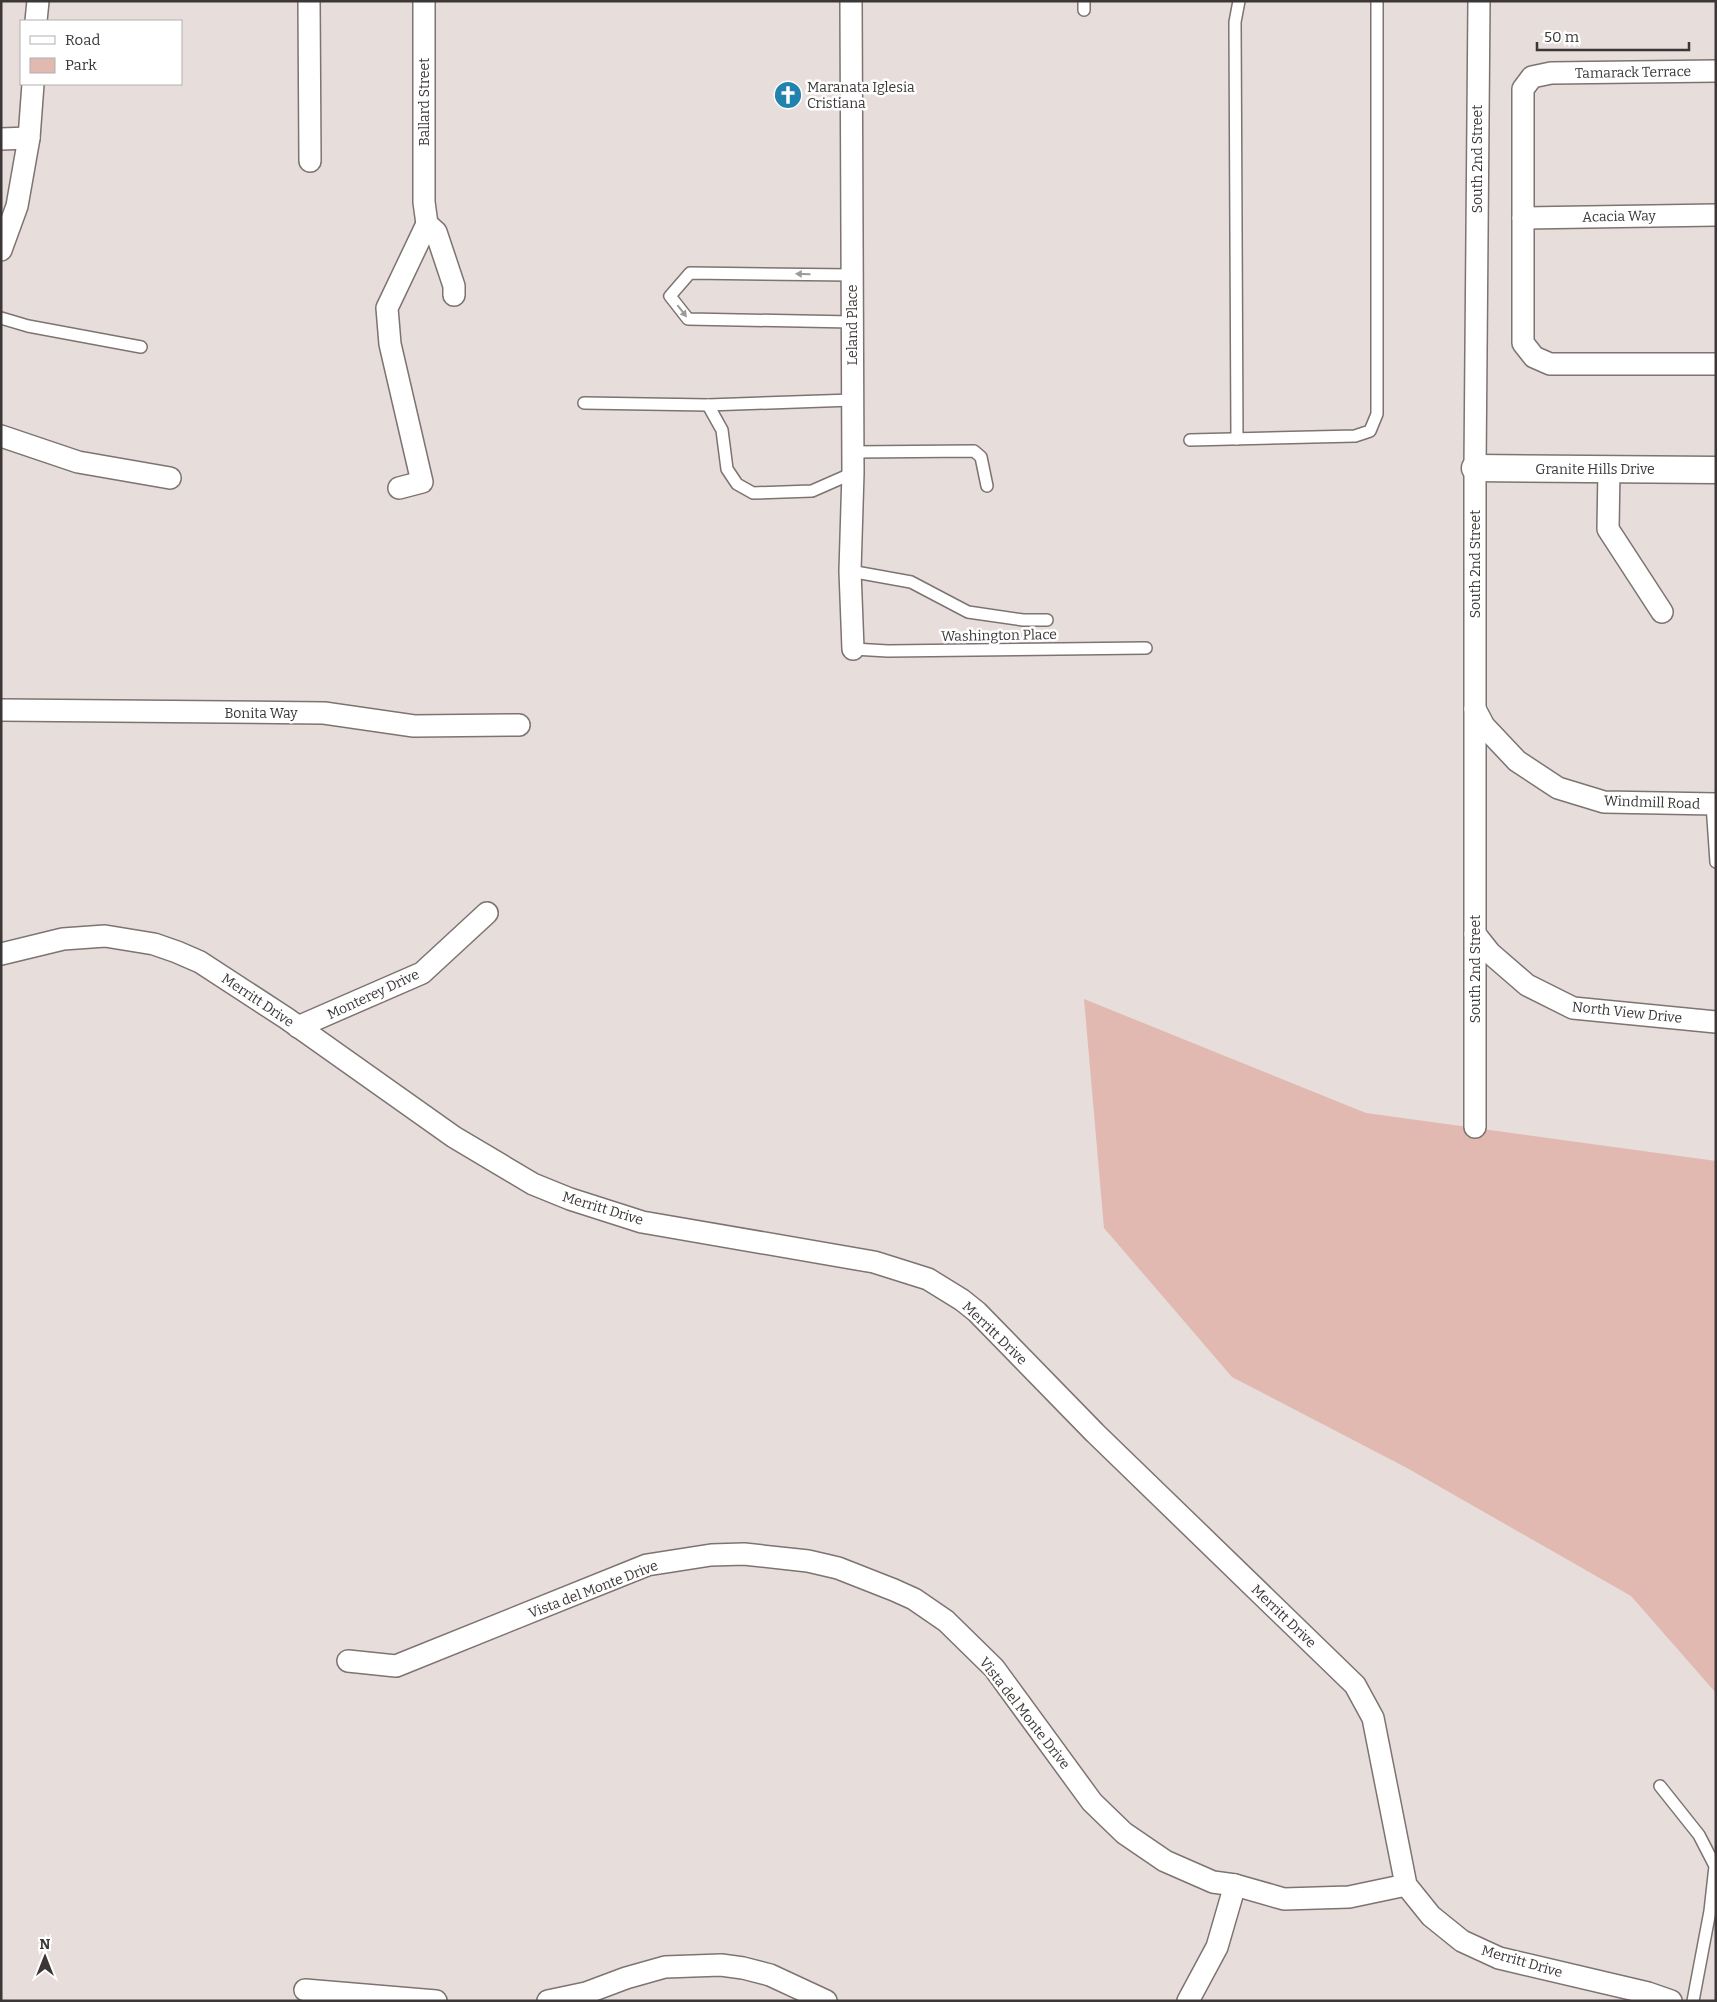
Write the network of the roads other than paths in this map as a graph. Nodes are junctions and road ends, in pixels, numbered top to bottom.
1 (38, 1) edge
2 (310, 1) edge
3 (424, 1) edge
4 (851, 1) edge
5 (1238, 1) edge
6 (1377, 1) edge
7 (1479, 1) edge
8 (36, 20) edge
9 (1716, 71) edge
10 (32, 85) edge
11 (29, 138) junction
12 (1, 139) edge
13 (310, 161) dead end
14 (1716, 215) edge
15 (1523, 218) junction
16 (427, 224) junction
17 (1, 250) edge
18 (851, 275) junction
19 (454, 295) dead end
20 (1, 318) edge
21 (852, 322) junction
22 (141, 347) dead end
23 (1716, 364) edge
24 (852, 400) junction
25 (584, 403) dead end
26 (708, 405) junction
27 (1, 436) edge
28 (1238, 439) junction
29 (1190, 440) dead end
30 (852, 452) junction
31 (1475, 468) junction
32 (1609, 470) junction
33 (1716, 470) edge
34 (853, 474) junction
35 (170, 478) dead end
36 (987, 486) dead end
37 (399, 488) dead end
38 (850, 571) junction
39 (1662, 612) dead end
40 (1047, 620) dead end
41 (1146, 648) dead end
42 (852, 649) joint
43 (1474, 708) junction
44 (1, 710) edge
45 (519, 725) dead end
46 (1714, 804) edge
47 (1716, 862) edge
48 (487, 913) dead end
49 (1475, 934) junction
50 (1, 954) edge
51 (1716, 1022) edge
52 (298, 1027) junction
53 (1475, 1127) dead end
54 (348, 1661) dead end
55 (1660, 1786) dead end
56 (1235, 1885) junction
57 (1406, 1885) junction
58 (305, 1990) dead end
59 (436, 2001) edge
60 (548, 2001) edge
61 (826, 2001) edge
62 (1188, 2001) edge
63 (1671, 2001) edge
64 (1693, 2001) edge

1 - 8 street
2 - 13 street
3 - 16 street, Ballard Street
4 - 18 street, Leland Place
5 - 28 lane
6 - 28 lane
7 - 31 street, South 2nd Street
9 - 15 street, Tamarack Terrace
10 - 11 street
11 - 12 street
11 - 17 street
14 - 15 street, Acacia Way
15 - 23 street
16 - 19 street
16 - 37 street
18 - 21 street, Leland Place
18 -> 21 lane
20 - 22 lane
21 - 24 street, Leland Place
24 - 26 lane
24 - 30 street, Leland Place
25 - 26 lane
26 - 34 lane
27 - 35 street
28 - 29 lane
30 - 34 street, Leland Place
30 - 36 lane
31 - 32 street, Granite Hills Drive
31 - 43 street, South 2nd Street
32 - 33 street, Granite Hills Drive
32 - 39 street
34 - 38 street, Leland Place
38 - 40 lane
38 - 42 street, Leland Place
41 - 42 lane, Washington Place
43 - 46 street, Windmill Road
43 - 49 street, South 2nd Street
44 - 45 street, Bonita Way
46 - 47 lane
48 - 52 street, Monterey Drive
49 - 51 street, North View Drive
49 - 53 street, South 2nd Street
50 - 52 street, Merritt Drive
52 - 57 street, Merritt Drive
54 - 56 street, Vista del Monte Drive
55 - 64 lane
56 - 57 street, Vista del Monte Drive
56 - 62 street
57 - 63 street, Merritt Drive
58 - 59 street
60 - 61 street

